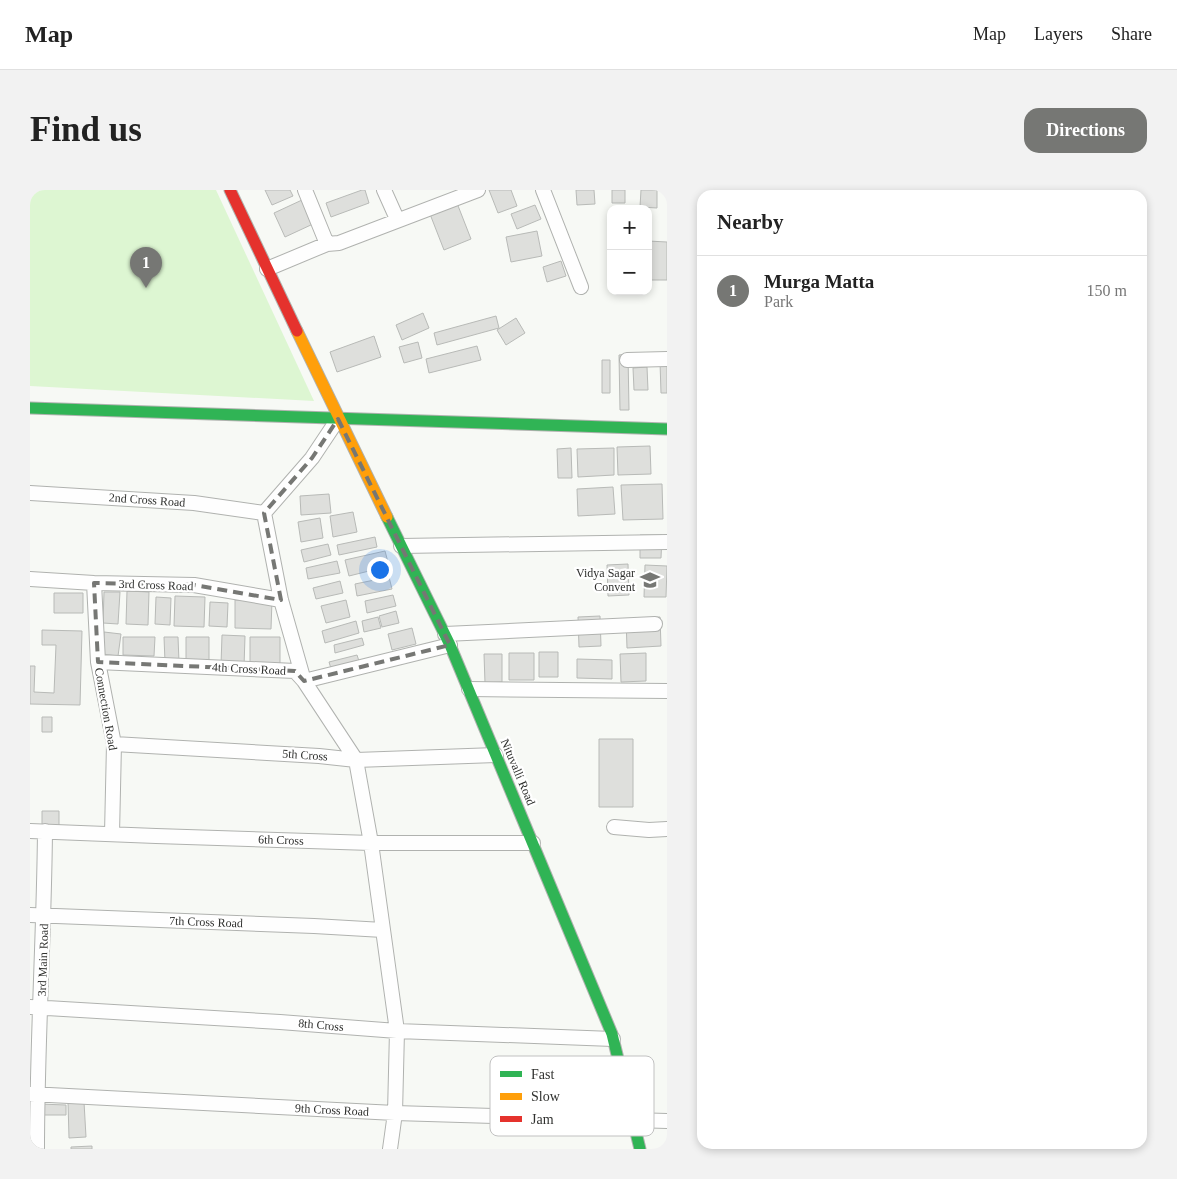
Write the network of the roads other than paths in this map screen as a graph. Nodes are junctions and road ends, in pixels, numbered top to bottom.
1 (230, 190) edge
2 (305, 190) edge
3 (384, 190) edge
4 (478, 190) edge
5 (543, 190) edge
6 (463, 192) edge
7 (397, 220) junction
8 (327, 244) junction
9 (267, 268) junction
10 (581, 287) dead end
11 (667, 359) edge
12 (627, 360) dead end
13 (30, 408) edge
14 (338, 418) junction
15 (667, 429) edge
16 (30, 492) edge
17 (264, 513) junction
18 (667, 542) edge
19 (401, 546) junction
20 (30, 579) edge
21 (94, 583) junction
22 (281, 600) junction
23 (655, 624) dead end
24 (448, 640) junction
25 (98, 662) junction
26 (304, 681) junction
27 (469, 689) junction
28 (667, 691) edge
29 (114, 744) junction
30 (496, 754) junction
31 (356, 760) junction
32 (614, 827) dead end
33 (667, 829) edge
34 (30, 830) edge
35 (45, 831) junction
36 (112, 834) junction
37 (371, 843) junction
38 (532, 843) junction
39 (37, 915) edge
40 (383, 930) junction
41 (36, 1007) edge
42 (396, 1031) junction
43 (613, 1039) junction
44 (617, 1056) edge
45 (34, 1095) edge
46 (395, 1113) junction
47 (490, 1116) edge
48 (654, 1121) edge
49 (667, 1121) edge
50 (637, 1136) edge
51 (37, 1149) edge
52 (390, 1149) edge
53 (640, 1149) edge

1 - 9 street, Nituvalli Road
2 - 8 street
3 - 7 street
4 - 6 street
5 - 10 street
6 - 7 street
7 - 8 street
8 - 9 street
9 - 14 street, Nituvalli Road
11 - 12 street
13 - 14 street
14 - 15 street
14 - 17 street
14 - 19 street, Nituvalli Road
16 - 17 street, 2nd Cross Road
17 - 22 street
18 - 19 street
19 - 24 street, Nituvalli Road
20 - 21 street, 3rd Cross Road
21 - 22 street, 3rd Cross Road
21 - 25 street, Connection Road
22 - 26 street
23 - 24 street, 4th Cross Road
24 - 26 street, 4th Cross Road
24 - 27 street, Nituvalli Road
25 - 26 street, 4th Cross Road
25 - 29 street, Connection Road
26 - 31 street
27 - 28 street
27 - 30 street, Nituvalli Road
29 - 31 street, 5th Cross
29 - 36 street, Connection Road
30 - 31 street, 5th Cross
30 - 38 street, Nituvalli Road
31 - 37 street
32 - 33 street
34 - 35 street, 6th Cross
35 - 36 street, 6th Cross
35 - 39 street, 3rd Main Road
36 - 37 street, 6th Cross
37 - 38 street, 6th Cross
37 - 40 street
38 - 43 street, Nituvalli Road
39 - 40 street, 7th Cross Road
39 - 41 street, 3rd Main Road
40 - 42 street
41 - 42 street, 8th Cross
41 - 45 street, 3rd Main Road
42 - 43 street, 8th Cross
42 - 46 street
43 - 44 street, Nituvalli Road
45 - 46 street, 9th Cross Road
45 - 51 street, 3rd Main Road
46 - 47 street, 9th Cross Road
46 - 52 street
48 - 49 street, 9th Cross Road
50 - 53 street, Nituvalli Road

